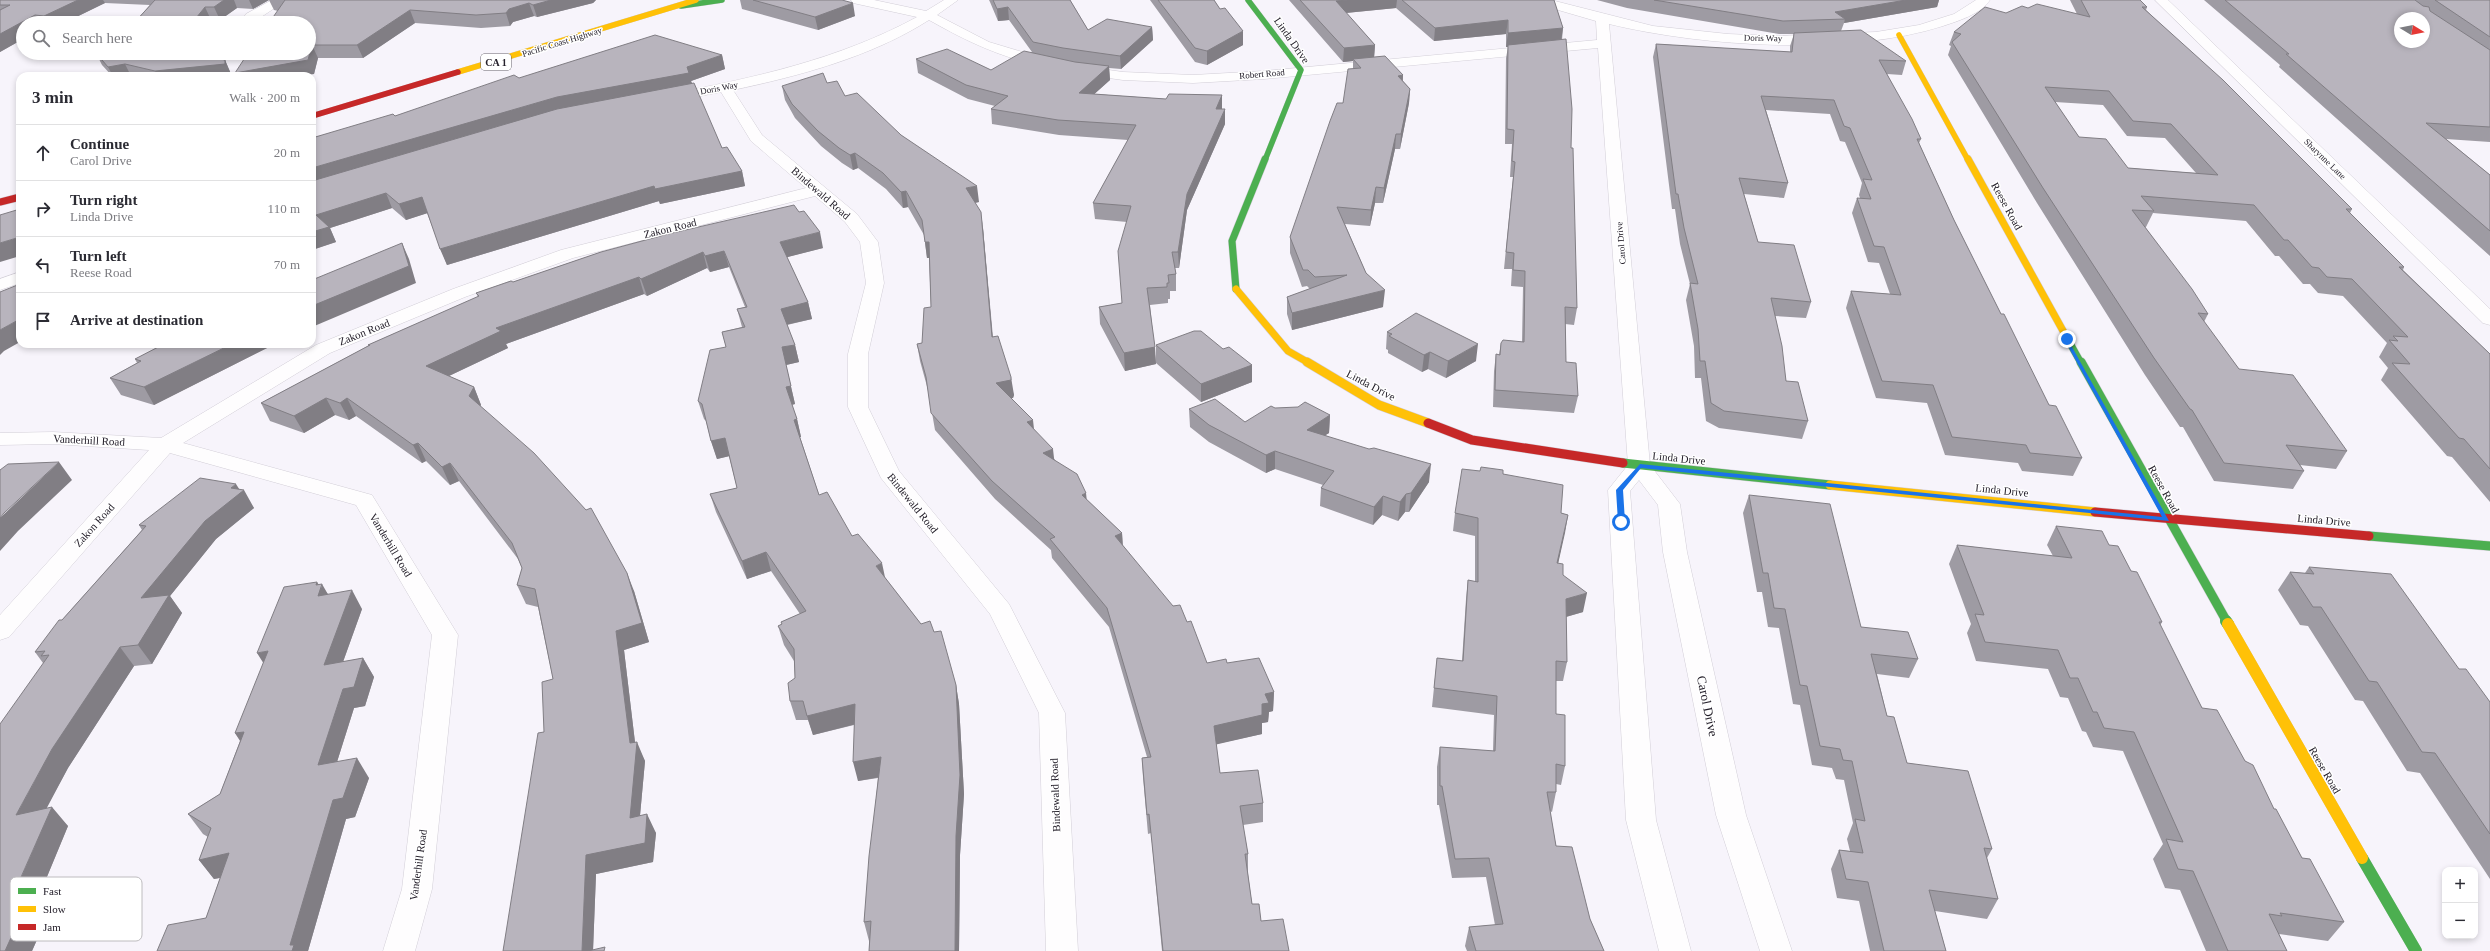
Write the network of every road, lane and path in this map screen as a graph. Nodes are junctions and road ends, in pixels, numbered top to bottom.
1 (281, 0) edge
2 (696, 0) edge
3 (722, 0) edge
4 (857, 0) edge
5 (917, 0) edge
6 (952, 0) edge
7 (1248, 0) edge
8 (1538, 0) edge
9 (1984, 0) edge
10 (2161, 0) edge
11 (654, 2) dead end
12 (680, 6) junction
13 (252, 16) edge
14 (930, 16) junction
15 (1602, 20) junction
16 (1899, 34) junction
17 (1605, 43) junction
18 (1054, 65) edge
19 (1068, 68) edge
20 (1302, 70) junction
21 (725, 88) junction
22 (339, 97) dead end
23 (655, 100) edge
24 (316, 115) edge
25 (818, 190) junction
26 (16, 198) edge
27 (0, 202) edge
28 (16, 279) edge
29 (0, 285) edge
30 (2490, 319) edge
31 (0, 440) edge
32 (165, 445) junction
33 (1640, 466) junction
34 (2167, 519) junction
35 (2490, 546) edge
36 (0, 631) edge
37 (399, 951) edge
38 (1062, 951) edge
39 (1676, 951) edge
40 (1776, 951) edge
41 (2416, 951) edge

1 - 13 street
2 - 12 main road, Pacific Coast Highway / CA 1
3 - 12 main road
4 - 14 street
5 - 14 street
6 - 14 street, Doris Way
7 - 20 main road, Linda Drive
8 - 15 street, Doris Way
9 - 16 street, Doris Way
10 - 30 street, Sharynne Lane
11 - 22 main road, Pacific Coast Highway / CA 1
12 - 24 main road, Pacific Coast Highway / CA 1
14 - 18 street
14 - 21 street, Doris Way
15 - 16 street, Doris Way
15 - 17 street, Carol Drive
16 - 34 main road, Reese Road
17 - 20 street, Robert Road
17 - 33 street, Carol Drive
19 - 20 street, Robert Road
20 - 33 main road, Linda Drive
21 - 23 street, Doris Way
21 - 25 street, Bindewald Road
25 - 32 street, Zakon Road
25 - 38 street, Bindewald Road
26 - 27 main road
28 - 29 street
31 - 32 street, Vanderhill Road
32 - 36 street, Zakon Road
32 - 37 street, Vanderhill Road
33 - 34 main road, Linda Drive
33 - 39 street
33 - 40 street, Carol Drive
34 - 35 main road, Linda Drive
34 - 41 main road, Reese Road

